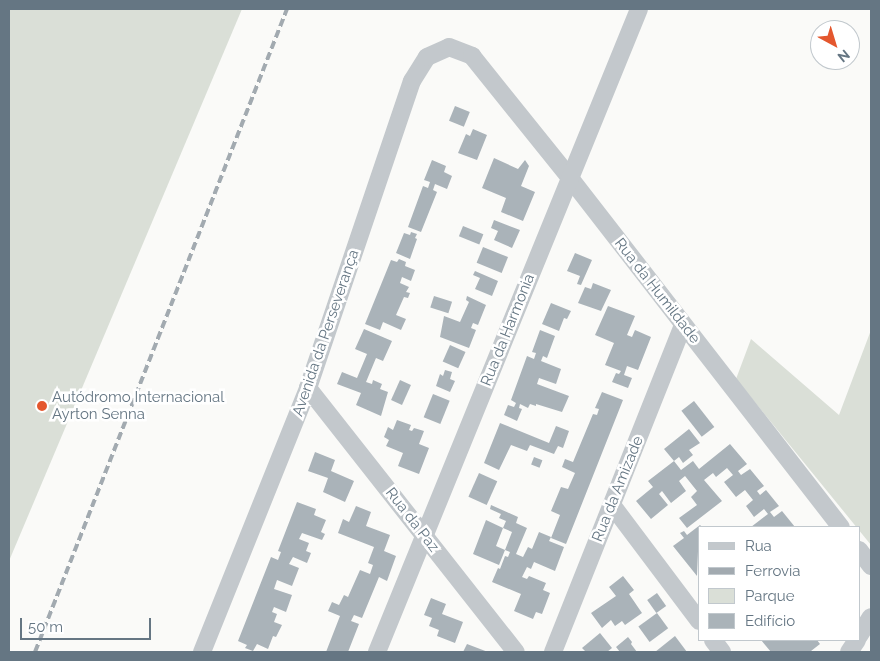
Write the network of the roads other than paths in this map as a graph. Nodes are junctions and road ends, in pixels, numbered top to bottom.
1 (639, 9) edge
2 (472, 56) joint
3 (570, 178) junction
4 (684, 325) junction
5 (308, 388) junction
6 (612, 504) junction
7 (840, 526) edge
8 (425, 536) junction
9 (860, 551) edge
10 (871, 566) edge
11 (871, 617) edge
12 (698, 620) edge
13 (860, 634) edge
14 (714, 641) edge
15 (856, 641) edge
16 (202, 652) edge
17 (376, 652) edge
18 (516, 652) edge
19 (553, 652) edge
20 (722, 652) edge
21 (848, 652) edge

1 - 3 street, Rua da Harmonia
2 - 3 street, Rua da Humildade
2 - 5 street, Avenida da Perseverança
3 - 4 street, Rua da Humildade
3 - 8 street, Rua da Harmonia
4 - 6 street, Rua da Amizade
4 - 7 street, Rua da Humildade
5 - 8 street, Rua da Paz
5 - 16 street, Avenida da Perseverança
6 - 12 street
6 - 19 street, Rua da Amizade
8 - 17 street, Rua da Harmonia
8 - 18 street, Rua da Paz
9 - 10 street
11 - 13 street
14 - 20 street
15 - 21 street

